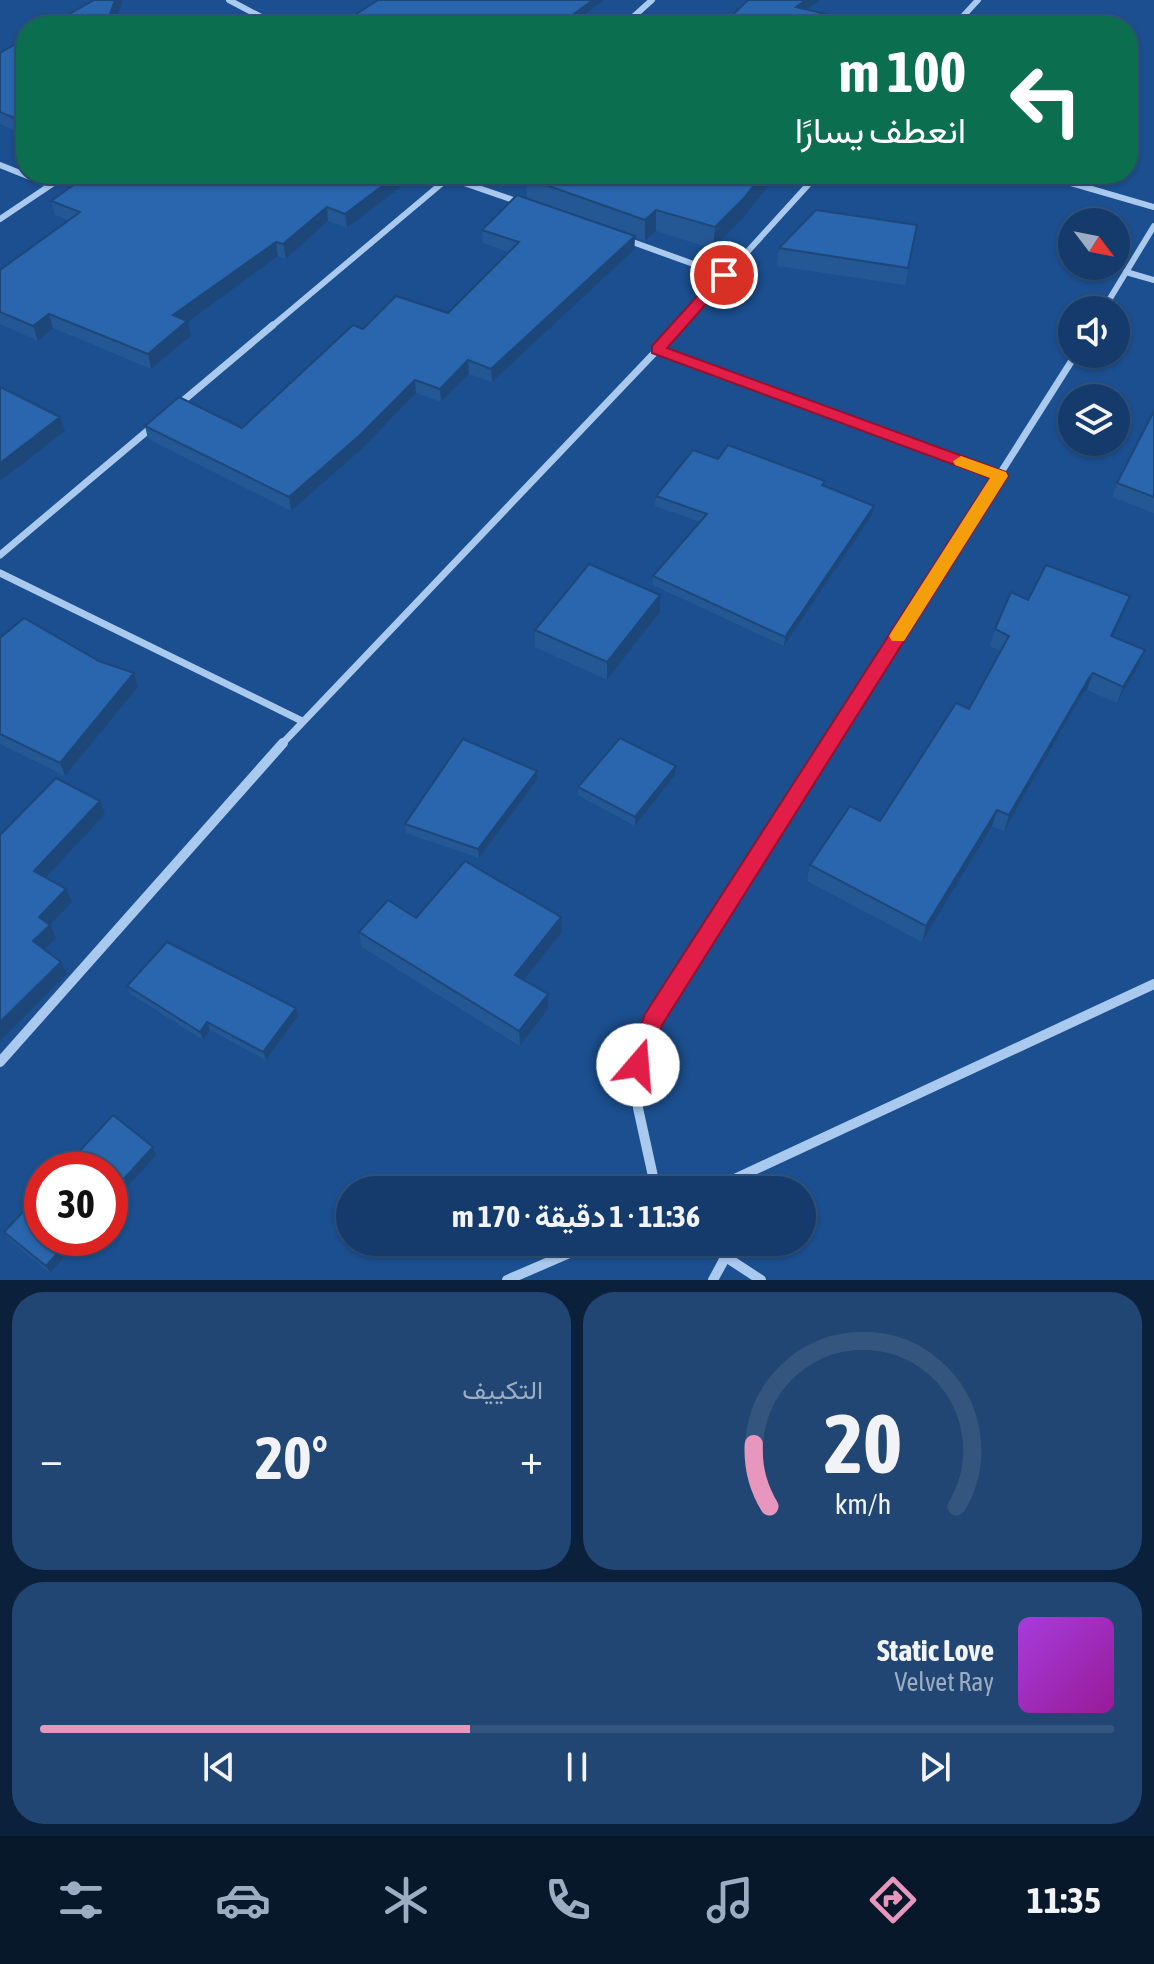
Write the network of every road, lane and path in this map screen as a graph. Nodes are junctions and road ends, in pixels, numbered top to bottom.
1 (229, 0) edge
2 (652, 0) edge
3 (978, 0) edge
4 (259, 16) edge
5 (634, 16) edge
6 (963, 16) edge
7 (441, 184) edge
8 (472, 184) edge
9 (809, 184) edge
10 (1075, 184) edge
11 (50, 185) edge
12 (521, 203) edge
13 (1154, 207) edge
14 (0, 219) edge
15 (1154, 226) edge
16 (623, 239) edge
17 (1130, 265) edge
18 (1130, 273) edge
19 (724, 275) junction
20 (1154, 280) edge
21 (658, 350) junction
22 (1067, 368) edge
23 (170, 412) edge
24 (158, 423) edge
25 (1000, 476) junction
26 (0, 555) edge
27 (0, 573) edge
28 (302, 721) junction
29 (1154, 984) edge
30 (0, 1062) edge
31 (653, 1176) edge
32 (741, 1176) edge
33 (563, 1256) edge
34 (722, 1256) edge
35 (725, 1258) junction
36 (507, 1280) edge
37 (713, 1280) edge
38 (761, 1280) edge

1 - 4 street
2 - 5 street
3 - 6 street
7 - 23 street
8 - 12 street
9 - 19 street
10 - 13 street
11 - 14 street
15 - 17 street
16 - 19 street
18 - 20 street
19 - 21 street
21 - 25 street
21 - 28 street
22 - 25 street
24 - 26 street
25 - 31 street
27 - 28 street
28 - 30 street
29 - 32 street
33 - 36 street
34 - 35 street
35 - 37 street
35 - 38 street

